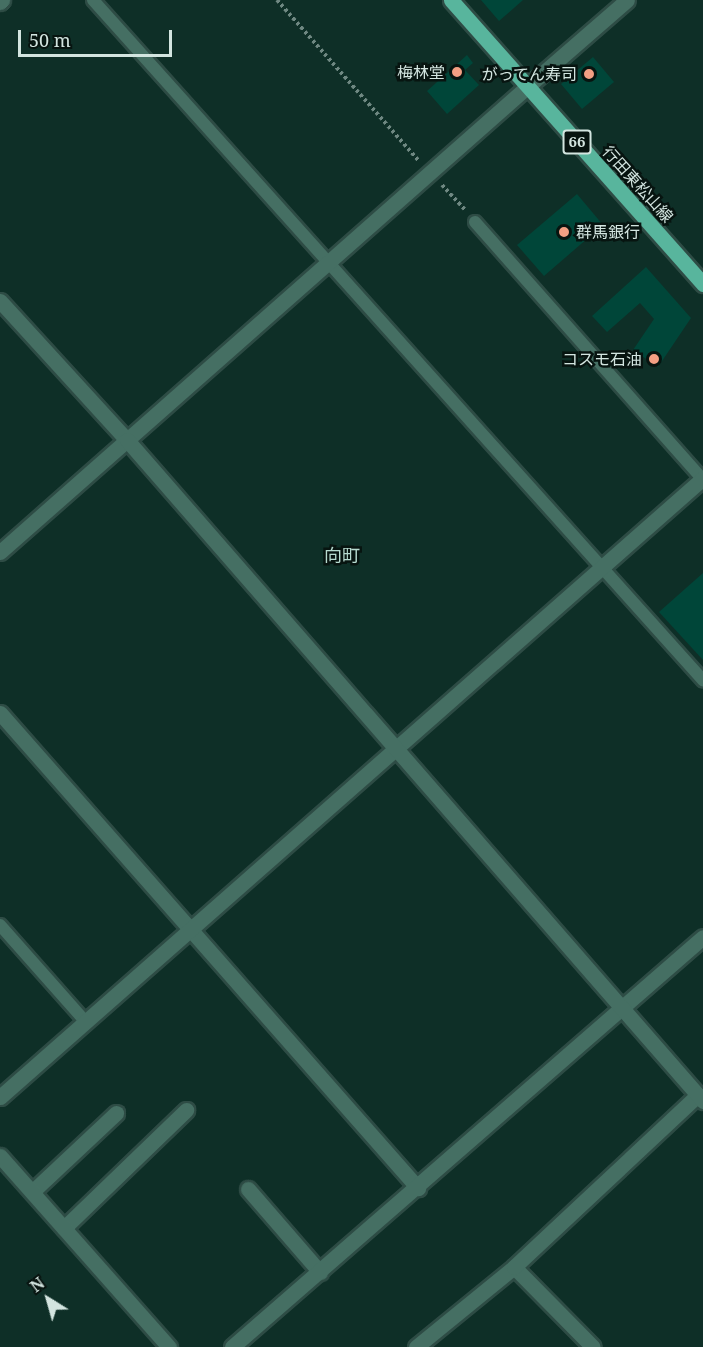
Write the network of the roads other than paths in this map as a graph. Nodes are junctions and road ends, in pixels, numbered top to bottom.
1 (93, 0) edge
2 (451, 0) edge
3 (627, 0) edge
4 (528, 86) junction
5 (475, 222) road end
6 (330, 261) junction
7 (703, 284) edge
8 (0, 301) edge
9 (127, 440) junction
10 (703, 478) edge
11 (0, 552) edge
12 (601, 568) junction
13 (703, 681) edge
14 (0, 712) edge
15 (395, 746) junction
16 (0, 926) edge
17 (191, 930) junction
18 (703, 937) edge
19 (622, 1008) junction
20 (85, 1022) junction
21 (0, 1097) edge
22 (701, 1098) edge
23 (186, 1110) dead end
24 (116, 1113) dead end
25 (0, 1156) edge
26 (418, 1188) junction
27 (248, 1189) dead end
28 (33, 1191) junction
29 (64, 1228) junction
30 (514, 1267) junction
31 (320, 1272) junction
32 (169, 1347) edge
33 (232, 1347) edge
34 (416, 1347) edge
35 (593, 1347) edge

1 - 6 lane
2 - 4 main road, 行田東松山線 / 66
3 - 4 street
4 - 6 street
4 - 7 main road, 行田東松山線 / 66
5 - 10 lane
6 - 9 street
6 - 12 lane
8 - 9 street
9 - 11 street
9 - 15 street
10 - 12 street
12 - 13 lane
12 - 15 street
14 - 17 street
15 - 17 street
15 - 19 street
16 - 20 lane
17 - 20 street
17 - 26 street
18 - 19 street
19 - 22 street
19 - 26 street
20 - 21 street
22 - 30 street
23 - 29 street
24 - 28 street
25 - 28 street
26 - 31 street
27 - 31 street
28 - 29 street
29 - 32 street
30 - 34 street
30 - 35 street
31 - 33 street

